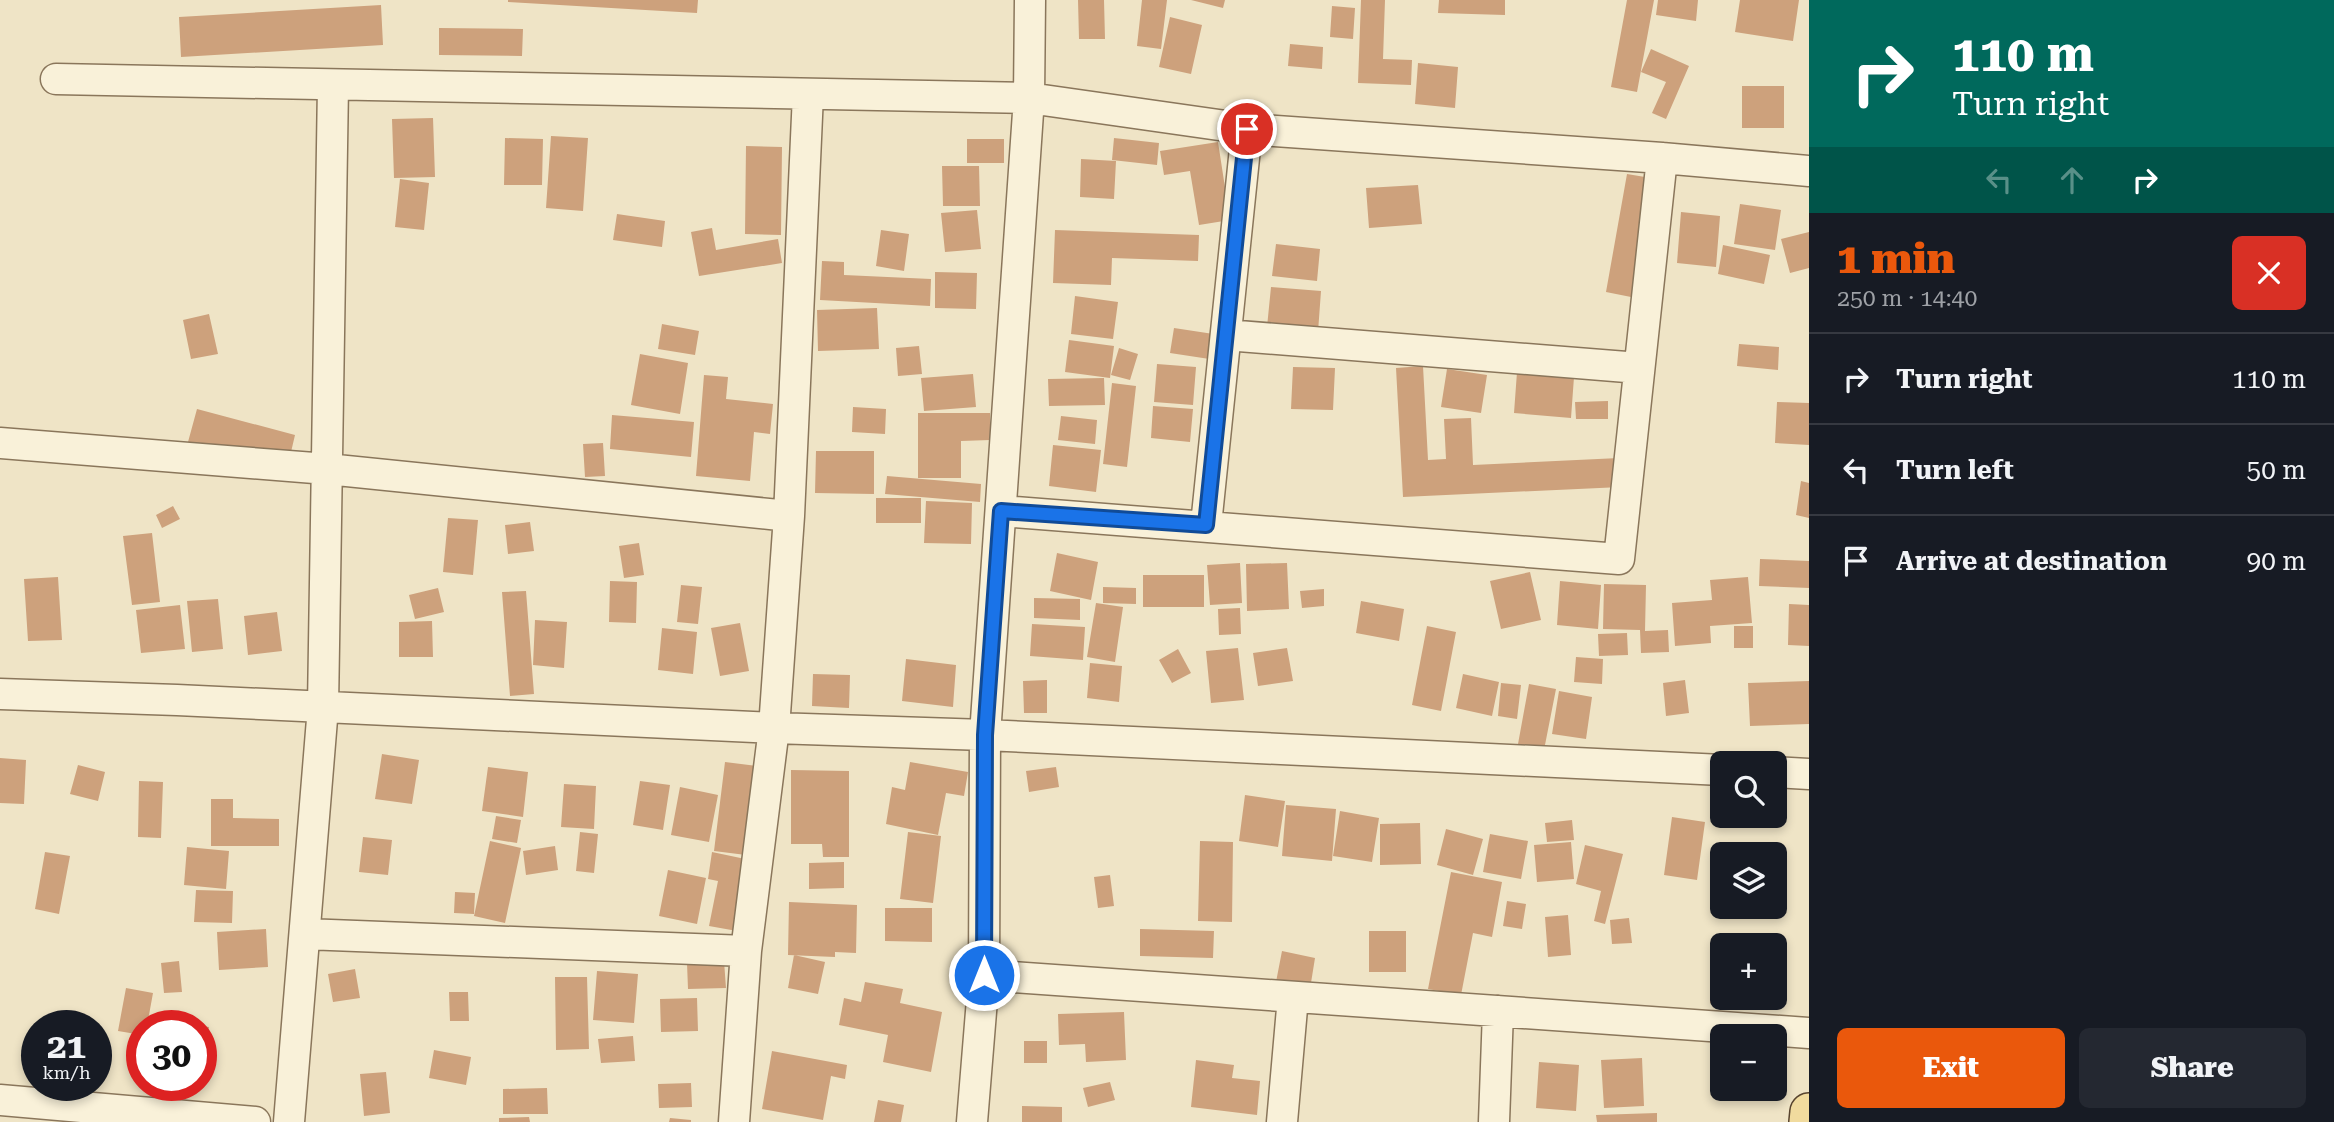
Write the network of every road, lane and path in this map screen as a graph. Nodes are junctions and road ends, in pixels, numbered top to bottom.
1 (1030, 0) edge
2 (56, 79) dead end
3 (333, 85) junction
4 (808, 94) junction
5 (1029, 98) junction
6 (1247, 129) junction
7 (1662, 158) junction
8 (1809, 172) edge
9 (1226, 335) junction
10 (1639, 368) junction
11 (0, 443) edge
12 (327, 469) junction
13 (1001, 511) junction
14 (789, 516) junction
15 (1206, 525) junction
16 (0, 694) edge
17 (323, 707) junction
18 (774, 728) junction
19 (985, 735) junction
20 (1710, 769) edge
21 (1787, 773) edge
22 (1809, 774) edge
23 (304, 934) junction
24 (746, 951) junction
25 (984, 975) junction
26 (1293, 997) junction
27 (1498, 1011) junction
28 (1809, 1033) edge
29 (0, 1100) edge
30 (1809, 1112) edge
31 (62, 1114) edge
32 (255, 1122) edge
33 (289, 1122) edge
34 (734, 1122) edge
35 (972, 1122) edge
36 (1282, 1122) edge
37 (1494, 1122) edge
38 (1808, 1122) edge

1 - 5 street
2 - 3 street
3 - 4 street
3 - 12 street
4 - 5 street
4 - 14 street
5 - 6 street
5 - 13 street
6 - 7 street
6 - 9 street
7 - 8 street
7 - 10 street
9 - 10 street
9 - 15 street
10 - 15 street
11 - 12 street
12 - 14 street
12 - 17 street
13 - 15 street
13 - 19 street
14 - 18 street
16 - 17 street
17 - 18 street
17 - 23 street
18 - 19 street
18 - 24 street
19 - 20 street
19 - 25 street
21 - 22 street
23 - 24 street
23 - 33 street
24 - 34 street
25 - 26 street
25 - 35 street
26 - 27 street
26 - 36 street
27 - 28 street
27 - 37 street
29 - 31 street
30 - 38 main road
31 - 32 street

